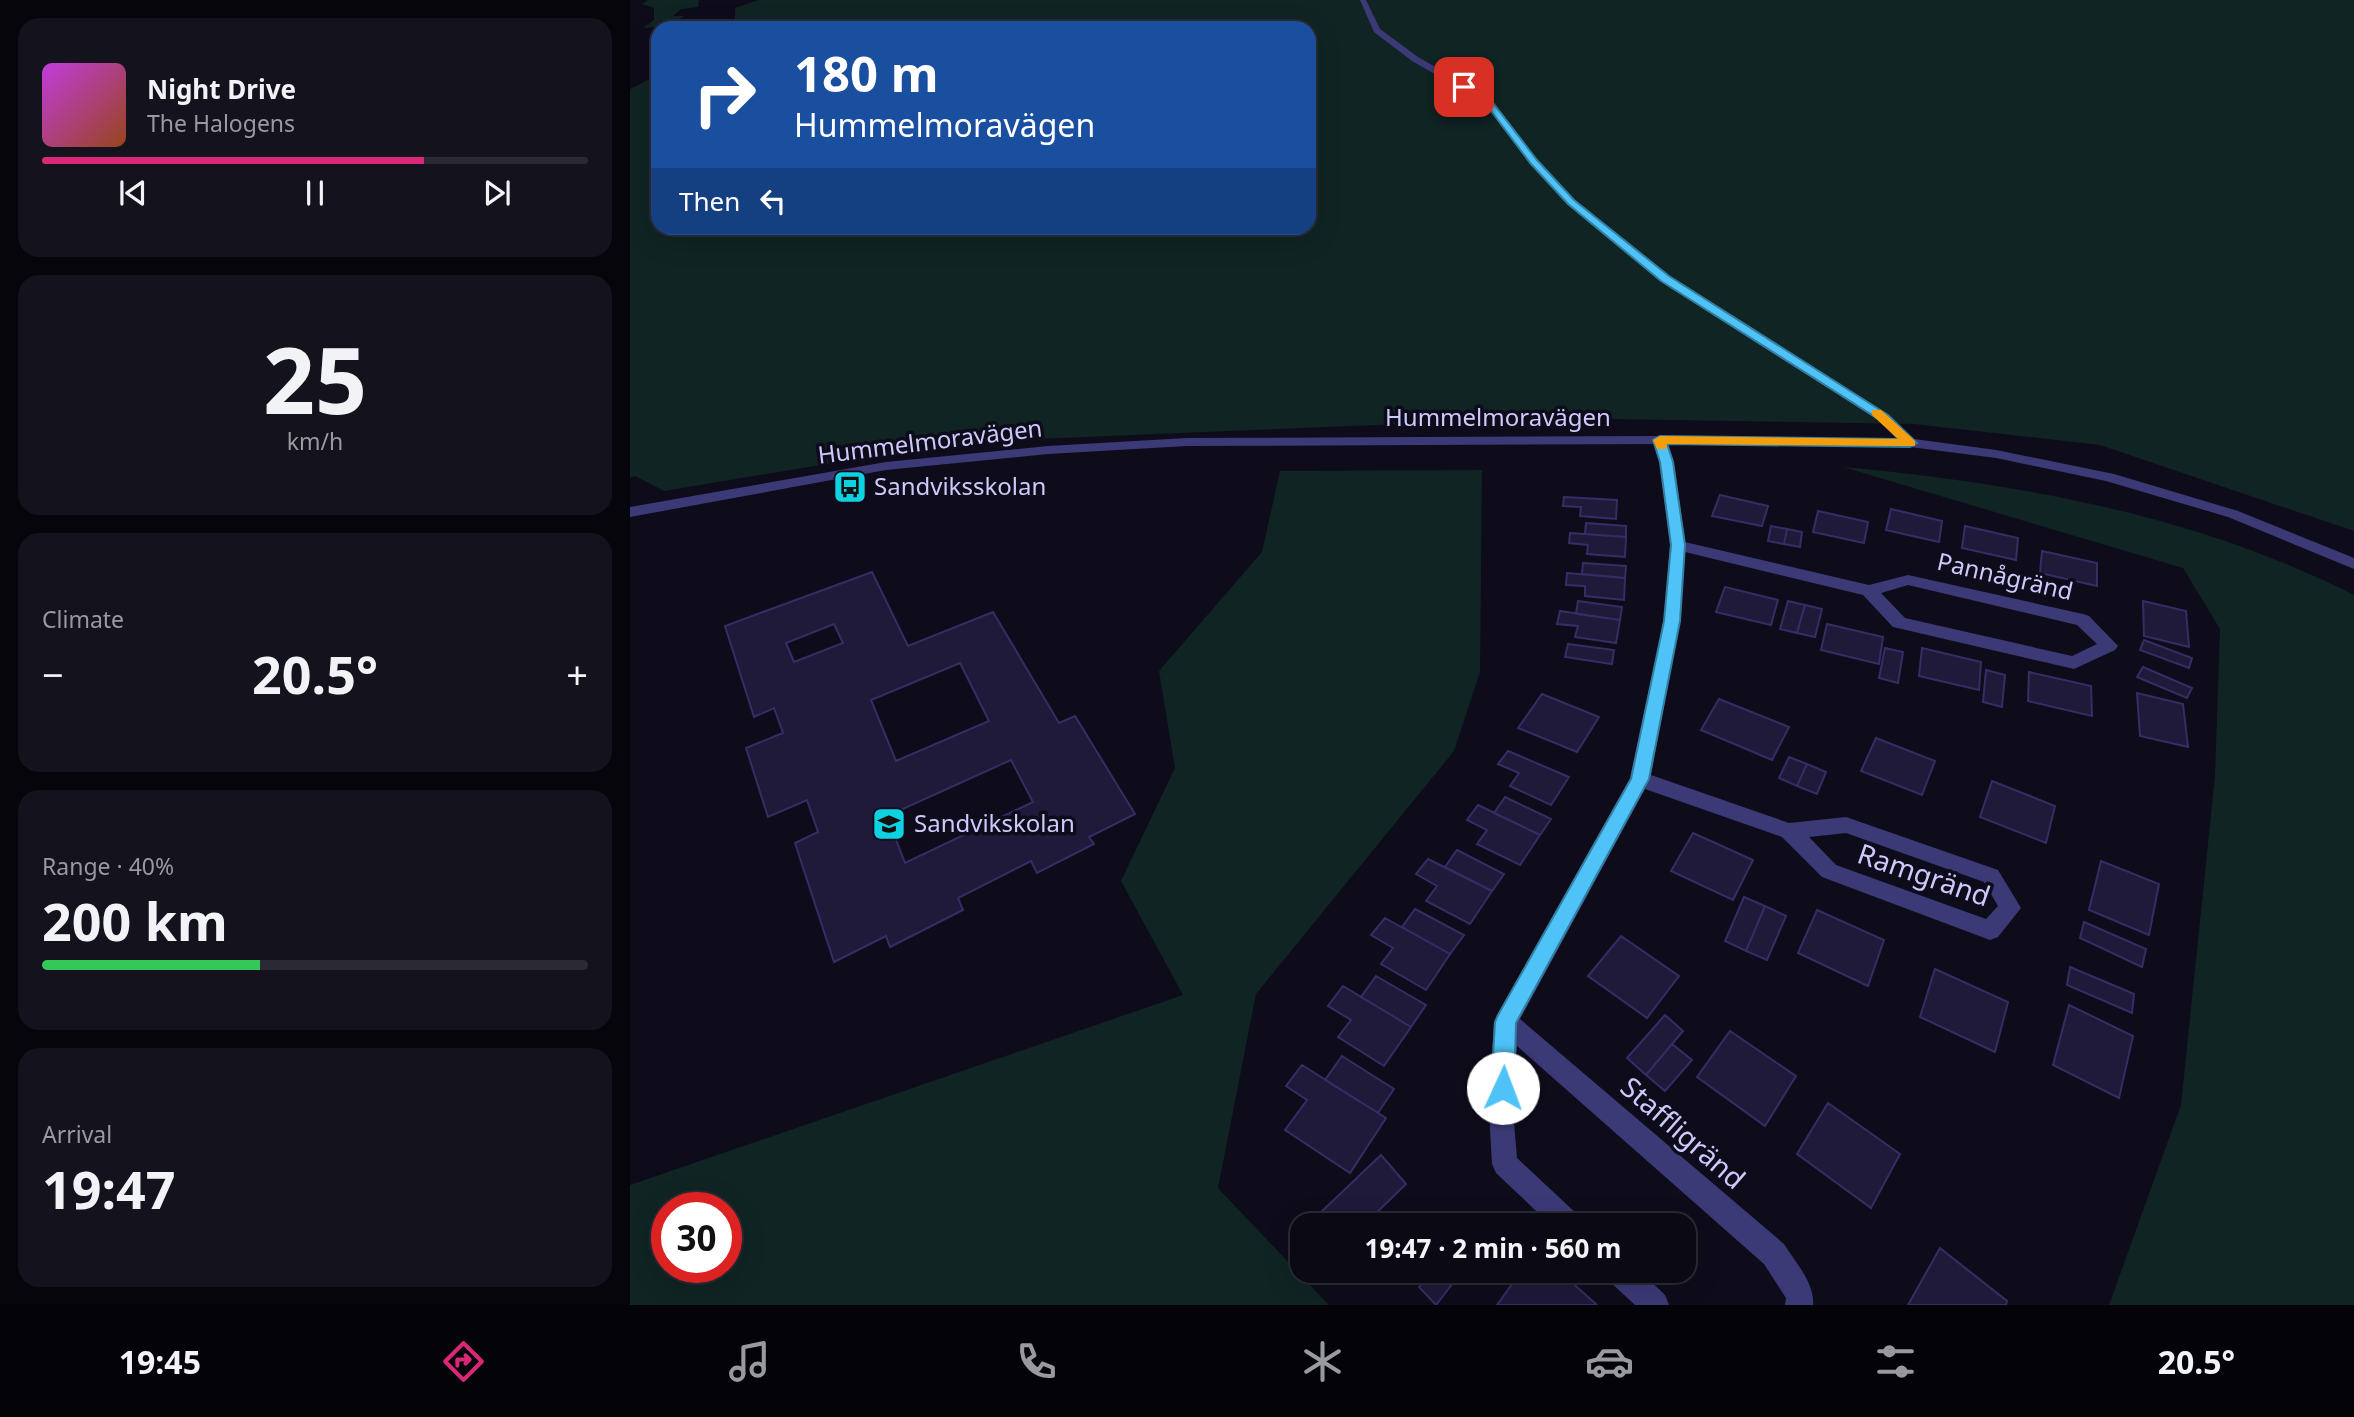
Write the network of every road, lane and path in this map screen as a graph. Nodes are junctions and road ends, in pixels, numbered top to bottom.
1 (1363, 0) edge
2 (1660, 440) junction
3 (1910, 443) junction
4 (630, 512) edge
5 (1678, 545) junction
6 (2354, 564) edge
7 (1869, 591) junction
8 (1640, 779) junction
9 (1789, 831) junction
10 (1506, 1022) junction
11 (1557, 1213) edge
12 (1632, 1283) edge
13 (1655, 1305) edge
14 (1799, 1305) edge

1 - 3 street
2 - 3 street, Hummelmoravägen
2 - 4 street, Hummelmoravägen
2 - 5 street
3 - 6 street, Hummelmoravägen
5 - 7 street, Pannågränd
5 - 8 street
7 - 7 street, Pannågränd
8 - 9 street, Ramgränd
8 - 10 street
9 - 9 street, Ramgränd
10 - 11 street
10 - 14 street, Staffligränd
12 - 13 street

